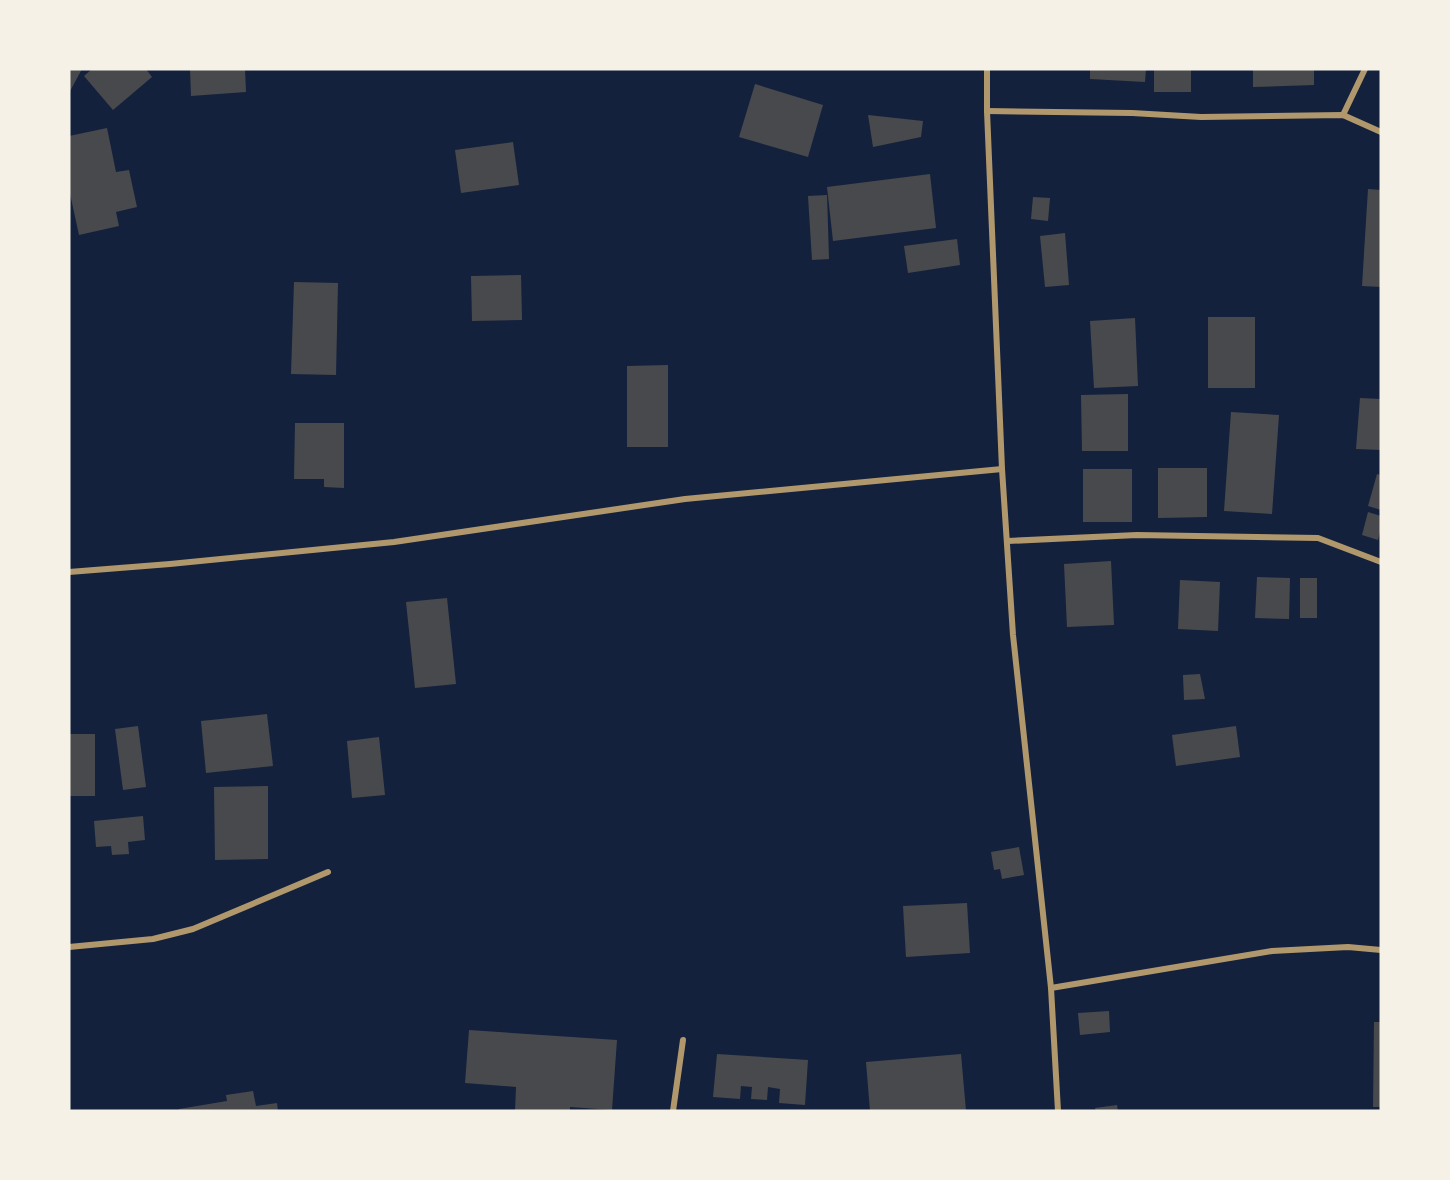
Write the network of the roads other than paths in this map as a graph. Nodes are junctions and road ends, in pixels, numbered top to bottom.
1 (987, 69) edge
2 (1365, 69) edge
3 (987, 111) junction
4 (1343, 115) junction
5 (1381, 132) edge
6 (1002, 469) junction
7 (1008, 542) junction
8 (1381, 562) edge
9 (69, 572) edge
10 (328, 872) dead end
11 (69, 947) edge
12 (1381, 950) edge
13 (1051, 988) junction
14 (683, 1040) dead end
15 (673, 1111) edge
16 (1058, 1111) edge

1 - 3 street
2 - 4 street
3 - 4 street
3 - 6 street
4 - 5 street
6 - 7 street
6 - 9 street
7 - 8 street
7 - 13 street
10 - 11 street
12 - 13 street
13 - 16 street
14 - 15 street

